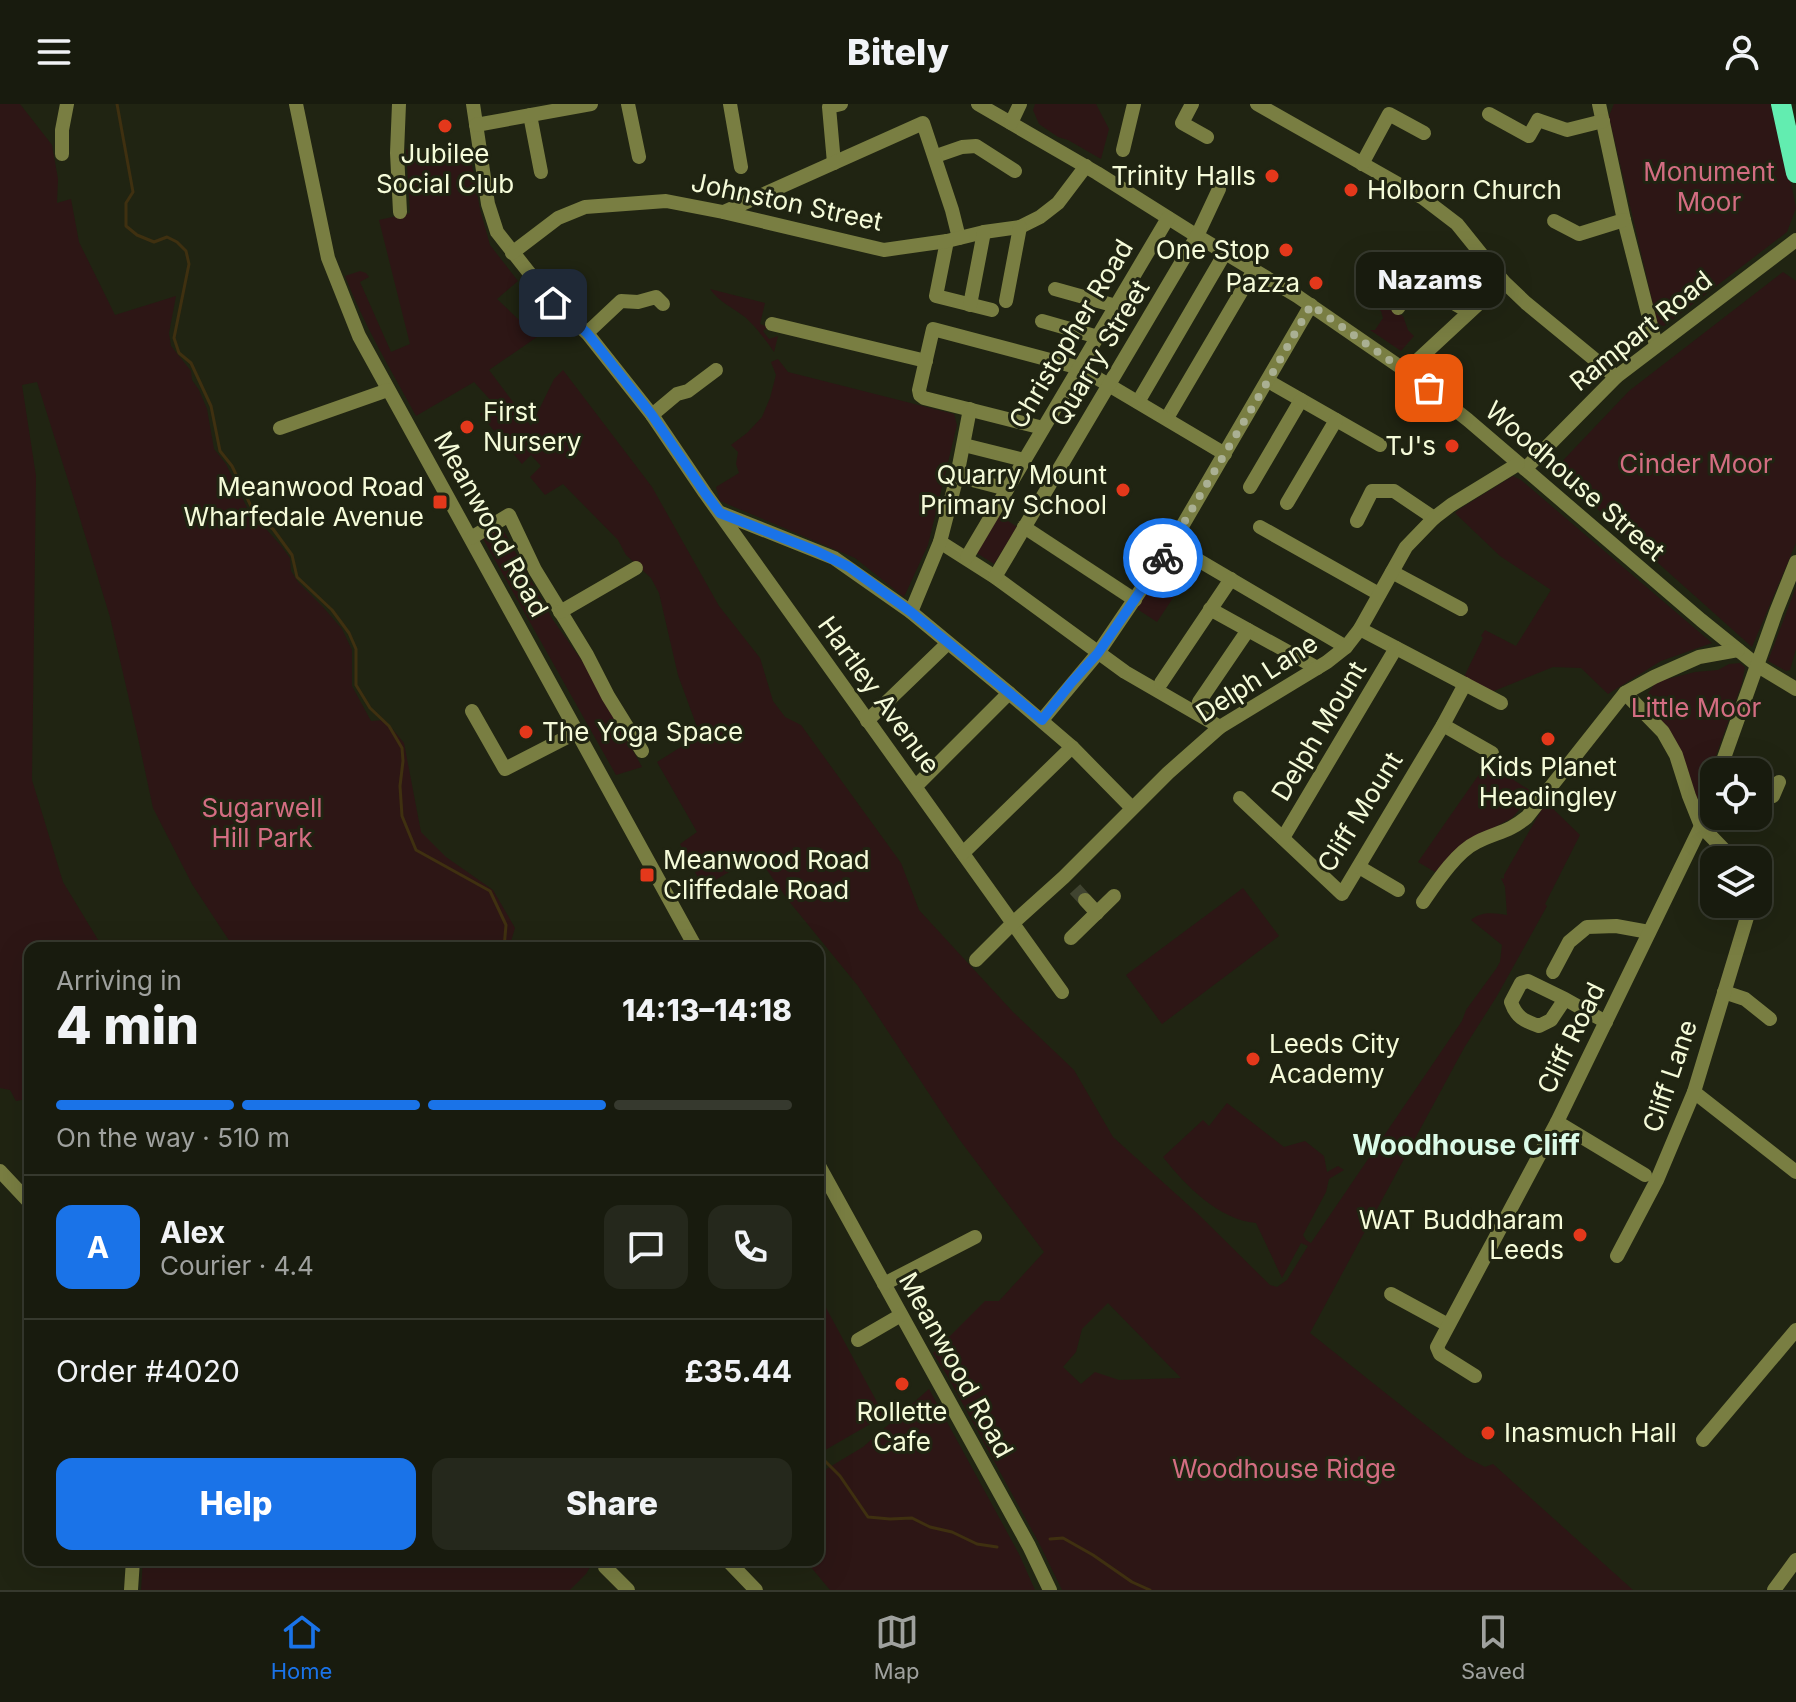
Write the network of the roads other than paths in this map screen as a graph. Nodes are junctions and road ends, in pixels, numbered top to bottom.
1 (67, 104) edge
2 (296, 104) edge
3 (399, 104) edge
4 (473, 104) edge
5 (591, 104) edge
6 (628, 104) edge
7 (730, 104) edge
8 (841, 104) edge
9 (978, 104) edge
10 (1020, 104) edge
11 (1134, 104) edge
12 (1192, 104) edge
13 (1257, 104) edge
14 (1599, 104) edge
15 (1781, 104) edge
16 (1278, 109) edge
17 (1489, 114) dead end
18 (530, 115) junction
19 (1603, 121) junction
20 (1011, 123) junction
21 (476, 125) junction
22 (1424, 133) dead end
23 (1207, 137) dead end
24 (1123, 150) dead end
25 (62, 154) dead end
26 (936, 156) junction
27 (639, 157) dead end
28 (834, 163) junction
29 (1362, 164) junction
30 (1086, 166) junction
31 (741, 167) dead end
32 (1015, 171) dead end
33 (541, 172) dead end
34 (1796, 173) edge
35 (1219, 189) dead end
36 (400, 212) dead end
37 (723, 212) junction
38 (1168, 218) junction
39 (1624, 220) junction
40 (1554, 221) dead end
41 (1020, 227) junction
42 (984, 232) junction
43 (1197, 236) junction
44 (953, 239) junction
45 (1796, 240) edge
46 (512, 253) junction
47 (1225, 253) junction
48 (1254, 270) junction
49 (1503, 281) junction
50 (1055, 289) dead end
51 (1006, 301) dead end
52 (663, 304) dead end
53 (970, 305) junction
54 (1311, 305) junction
55 (1116, 306) junction
56 (1398, 308) dead end
57 (992, 310) dead end
58 (1469, 312) junction
59 (1042, 321) dead end
60 (772, 324) dead end
61 (587, 333) junction
62 (1098, 337) junction
63 (1656, 345) junction
64 (926, 361) junction
65 (1080, 368) junction
66 (716, 370) dead end
67 (1406, 371) junction
68 (1616, 377) junction
69 (1268, 381) junction
70 (1108, 385) junction
71 (388, 390) junction
72 (1301, 400) junction
73 (1138, 402) junction
74 (970, 409) junction
75 (1167, 418) junction
76 (656, 420) junction
77 (1336, 420) junction
78 (280, 428) dead end
79 (1043, 428) junction
80 (964, 445) junction
81 (1380, 445) dead end
82 (1225, 454) junction
83 (1024, 460) junction
84 (1522, 467) junction
85 (957, 476) junction
86 (1250, 487) dead end
87 (1007, 489) junction
88 (1287, 503) dead end
89 (720, 513) junction
90 (1434, 518) junction
91 (1357, 521) dead end
92 (1024, 527) junction
93 (1260, 527) dead end
94 (471, 538) junction
95 (940, 542) junction
96 (1179, 551) dead end
97 (967, 557) junction
98 (1796, 562) edge
99 (636, 568) dead end
100 (1392, 572) junction
101 (995, 577) junction
102 (1231, 579) junction
103 (1379, 594) junction
104 (1135, 600) junction
105 (1210, 609) junction
106 (1461, 609) dead end
107 (560, 612) junction
108 (911, 612) junction
109 (1360, 629) junction
110 (1248, 630) junction
111 (947, 644) junction
112 (1346, 647) junction
113 (1396, 648) junction
114 (1738, 650) junction
115 (1098, 653) junction
116 (1758, 666) junction
117 (1317, 668) junction
118 (1161, 683) dead end
119 (1465, 684) junction
120 (1796, 689) edge
121 (1009, 693) junction
122 (1625, 693) junction
123 (1199, 702) dead end
124 (1501, 703) dead end
125 (472, 711) dead end
126 (1042, 720) junction
127 (867, 721) junction
128 (1443, 725) junction
129 (1220, 727) junction
130 (577, 732) junction
131 (1072, 747) junction
132 (642, 751) dead end
133 (1492, 753) dead end
134 (1724, 758) edge
135 (1779, 782) dead end
136 (916, 786) junction
137 (1772, 796) edge
138 (1240, 798) dead end
139 (1132, 808) junction
140 (1700, 824) edge
141 (1700, 828) edge
142 (1705, 830) edge
143 (1283, 838) junction
144 (1720, 846) edge
145 (963, 853) junction
146 (1359, 867) junction
147 (1064, 877) junction
148 (1398, 890) dead end
149 (1114, 896) dead end
150 (1423, 902) dead end
151 (1097, 913) junction
152 (1747, 918) edge
153 (1013, 923) junction
154 (1649, 932) junction
155 (1071, 938) dead end
156 (693, 942) edge
157 (976, 960) dead end
158 (1553, 972) dead end
159 (1062, 992) dead end
160 (1724, 992) junction
161 (1565, 999) dead end
162 (1770, 1019) dead end
163 (1606, 1022) junction
164 (1694, 1092) junction
165 (1557, 1122) junction
166 (0, 1171) edge
167 (1796, 1172) edge
168 (824, 1175) edge
169 (1645, 1175) dead end
170 (24, 1197) edge
171 (975, 1237) dead end
172 (1617, 1256) dead end
173 (884, 1284) junction
174 (1391, 1294) dead end
175 (901, 1315) junction
176 (1448, 1325) junction
177 (1796, 1330) edge
178 (858, 1340) dead end
179 (1475, 1376) dead end
180 (1703, 1440) dead end
181 (1796, 1560) edge
182 (133, 1566) edge
183 (733, 1566) edge
184 (605, 1567) dead end
185 (131, 1590) edge
186 (628, 1590) edge
187 (756, 1590) edge
188 (1050, 1590) edge
189 (1774, 1590) edge

1 - 25 street
2 - 71 street, Meanwood Road
3 - 36 street
4 - 21 street, Hartley Avenue
5 - 18 street
6 - 27 street
7 - 31 street
8 - 28 street
9 - 20 street, Woodhouse Street
10 - 20 street
11 - 24 street
12 - 23 street
13 - 16 street
14 - 19 street
15 - 34 highway
16 - 29 street
17 - 19 street
18 - 21 street
18 - 33 street
19 - 39 street
20 - 30 street, Woodhouse Street
21 - 46 street, Hartley Avenue
22 - 29 street
26 - 28 street
26 - 32 street
26 - 44 street
28 - 37 street
29 - 49 street
30 - 38 street, Woodhouse Street
30 - 41 street, Johnston Street
35 - 43 street, Quarry Street
37 - 44 street, Johnston Street
37 - 46 street, Johnston Street
38 - 43 street, Woodhouse Street
38 - 55 street, Christopher Road
39 - 40 street
39 - 63 street
41 - 42 street, Johnston Street
41 - 51 street
42 - 44 street, Johnston Street
42 - 53 street
43 - 47 street, Woodhouse Street
43 - 70 street, Quarry Street
44 - 53 street
45 - 63 street, Rampart Road
46 - 61 street, Hartley Avenue
47 - 48 street, Woodhouse Street
47 - 73 street
48 - 54 street, Woodhouse Street
48 - 75 street
49 - 58 street
49 - 68 street
50 - 55 street
52 - 61 street
53 - 57 street
54 - 67 street, Woodhouse Street
54 - 69 street
55 - 62 street, Christopher Road
56 - 58 street
58 - 67 street
59 - 62 street
60 - 64 street
61 - 76 street, Hartley Avenue
62 - 65 street, Christopher Road
63 - 68 street, Rampart Road
64 - 65 street
64 - 74 street
65 - 70 street
65 - 79 street, Christopher Road
66 - 76 street
67 - 84 street, Woodhouse Street
68 - 84 street, Rampart Road
69 - 72 street
69 - 82 street
70 - 73 street
70 - 92 street, Quarry Street
71 - 78 street
71 - 94 street, Meanwood Road
72 - 77 street
72 - 86 street
73 - 75 street
74 - 79 street
74 - 80 street
75 - 82 street
76 - 89 street, Hartley Avenue
77 - 81 street
77 - 88 street
79 - 83 street, Christopher Road
80 - 83 street
80 - 85 street
82 - 104 street
83 - 87 street, Christopher Road
84 - 90 street, Delph Lane
84 - 114 street, Woodhouse Street
85 - 87 street
85 - 95 street
87 - 97 street, Christopher Road
89 - 108 street
89 - 127 street, Hartley Avenue
90 - 91 street
90 - 100 street, Delph Lane
92 - 101 street, Quarry Street
92 - 104 street
93 - 103 street
94 - 107 street
94 - 130 street, Meanwood Road
95 - 97 street
95 - 108 street
96 - 102 street
97 - 101 street
98 - 116 street
99 - 107 street
100 - 103 street, Delph Lane
100 - 106 street
101 - 115 street
102 - 105 street
102 - 112 street
103 - 109 street, Delph Lane
104 - 115 street
105 - 110 street
105 - 118 street
107 - 132 street
108 - 111 street
109 - 112 street, Delph Lane
109 - 113 street
110 - 117 street
110 - 123 street
111 - 121 street
111 - 127 street
112 - 117 street, Delph Lane
113 - 119 street
113 - 143 street, Delph Mount
114 - 116 street, Woodhouse Street
114 - 122 street
115 - 126 street
115 - 129 street
116 - 120 street, Woodhouse Street
116 - 134 street
117 - 129 street, Delph Lane
119 - 124 street
119 - 128 street, Cliff Mount
121 - 126 street
121 - 136 street
122 - 140 street
122 - 150 street
125 - 130 street
126 - 131 street
127 - 136 street, Hartley Avenue
128 - 133 street
128 - 146 street, Cliff Mount
129 - 139 street, Delph Lane
130 - 156 street, Meanwood Road
131 - 139 street
131 - 145 street
135 - 137 street
136 - 145 street, Hartley Avenue
138 - 143 street, Cliff Mount
139 - 147 street, Delph Lane
141 - 154 street, Cliff Road
142 - 144 street
143 - 146 street, Cliff Mount
145 - 153 street, Hartley Avenue
146 - 148 street
147 - 151 street
147 - 153 street, Delph Lane
149 - 151 street
151 - 155 street
152 - 160 street, Cliff Lane
153 - 157 street, Delph Lane
153 - 159 street, Hartley Avenue
154 - 158 street
154 - 163 street, Cliff Road
160 - 162 street
160 - 164 street, Cliff Lane
161 - 163 street
163 - 165 street, Cliff Road
164 - 167 street
164 - 172 street, Cliff Lane
165 - 169 street
165 - 176 street, Cliff Road
166 - 170 street
168 - 173 street, Meanwood Road
171 - 173 street
173 - 175 street, Meanwood Road
174 - 176 street
175 - 178 street
175 - 188 street, Meanwood Road
176 - 179 street
177 - 180 street
181 - 189 street
182 - 185 street
183 - 187 street
184 - 186 street

